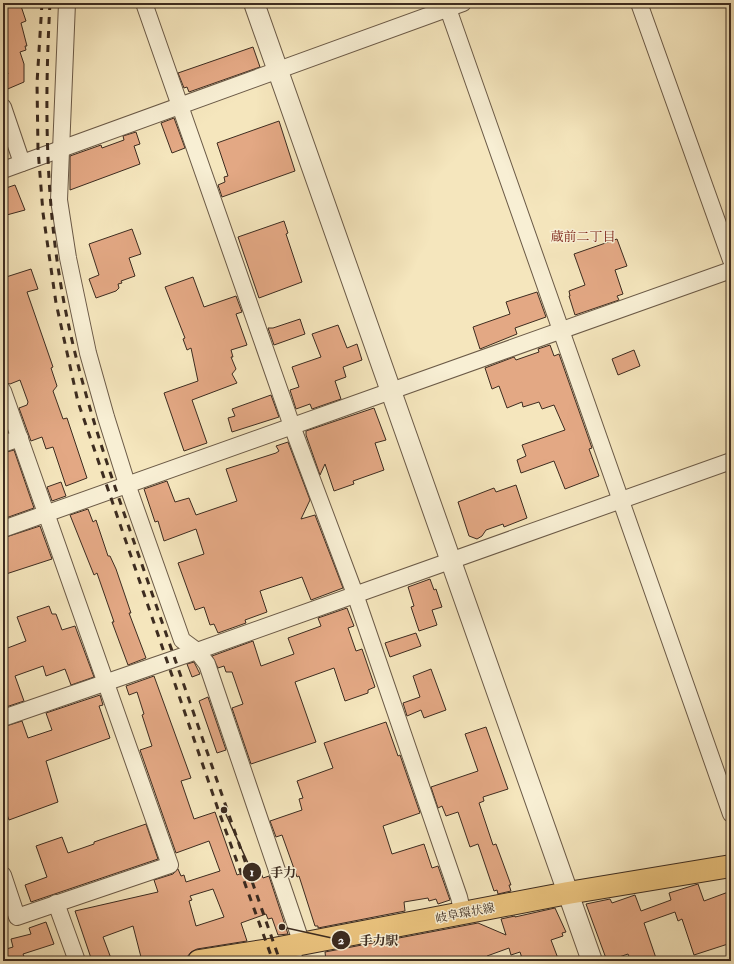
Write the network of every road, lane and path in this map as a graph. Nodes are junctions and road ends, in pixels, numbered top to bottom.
1 (68, 3) edge
2 (144, 3) edge
3 (254, 3) edge
4 (639, 3) edge
5 (452, 5) edge
6 (278, 70) junction
7 (181, 105) junction
8 (3, 107) edge
9 (60, 148) junction
10 (22, 163) junction
11 (3, 170) edge
12 (731, 260) edge
13 (731, 270) edge
14 (561, 330) junction
15 (3, 391) edge
16 (391, 391) junction
17 (292, 426) junction
18 (20, 438) junction
19 (3, 444) edge
20 (731, 461) edge
21 (127, 484) junction
22 (620, 500) junction
23 (48, 514) junction
24 (3, 529) edge
25 (451, 560) junction
26 (355, 594) junction
27 (197, 651) junction
28 (106, 684) junction
29 (3, 718) edge
30 (731, 814) edge
31 (731, 866) edge
32 (3, 875) edge
33 (568, 893) junction
34 (56, 903) junction
35 (463, 914) junction
36 (296, 950) edge
37 (259, 957) edge
38 (77, 961) edge
39 (200, 961) edge
40 (592, 961) edge

1 - 9 street
2 - 7 street
3 - 6 street
4 - 12 street
5 - 6 street
5 - 14 street
6 - 7 street
6 - 16 street
7 - 9 street
7 - 17 street
8 - 10 street
9 - 10 street
9 - 21 street
10 - 11 street
13 - 14 street
14 - 16 street
14 - 22 street
15 - 18 street
16 - 17 street
16 - 25 street
17 - 21 street
17 - 26 street
18 - 19 street
18 - 23 street
20 - 22 street
21 - 23 street
21 - 27 street
22 - 25 street
22 - 30 street
23 - 24 street
23 - 28 street
25 - 26 street
25 - 33 street
26 - 27 street
26 - 35 street
27 - 28 street
27 - 36 street
28 - 29 street
28 - 34 street
31 - 33 main road, 岐阜環状線
32 - 34 street
33 - 35 main road, 岐阜環状線
33 - 40 street
34 - 38 street
35 - 36 main road, 岐阜環状線
36 - 37 main road, 岐阜環状線
37 - 39 main road, 岐阜環状線

